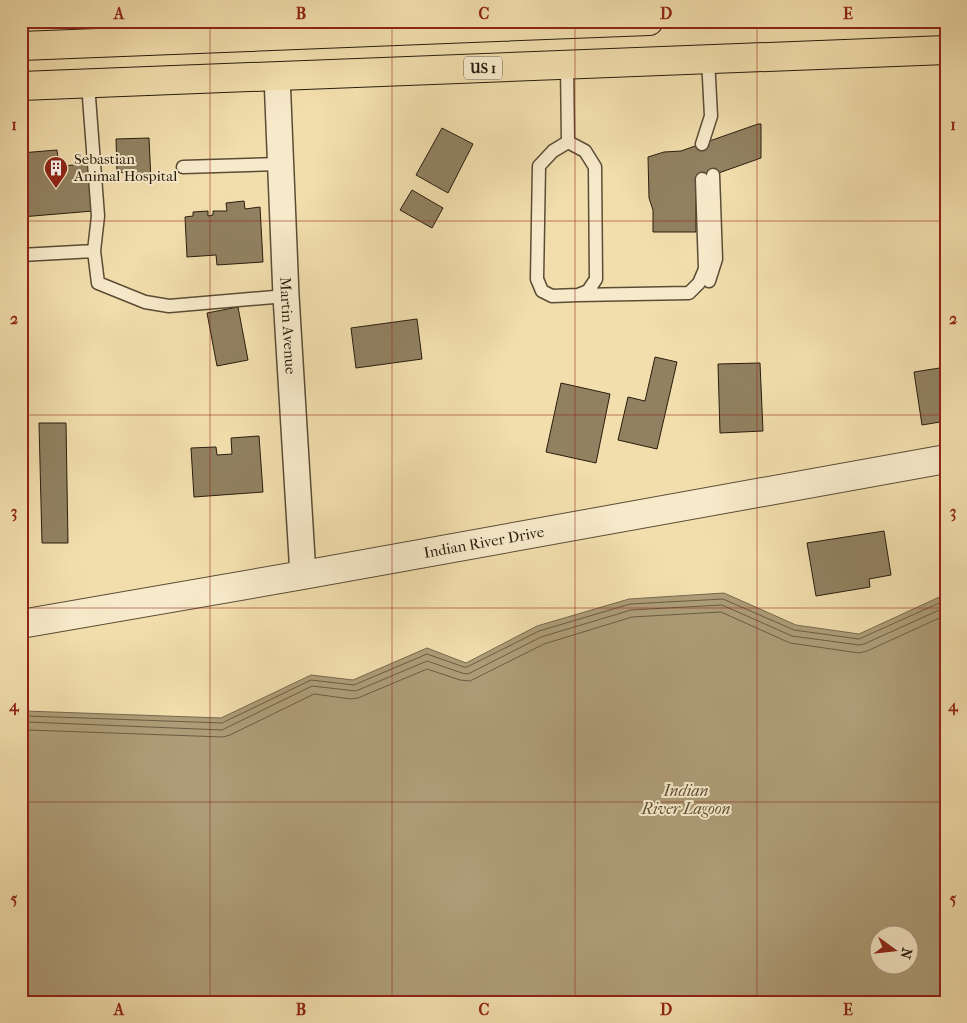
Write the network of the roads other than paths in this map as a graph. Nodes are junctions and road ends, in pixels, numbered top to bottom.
1 (649, 21) edge
2 (348, 33) junction
3 (21, 46) edge
4 (946, 50) edge
5 (708, 59) junction
6 (567, 65) junction
7 (277, 76) junction
8 (88, 84) junction
9 (21, 86) edge
10 (568, 142) junction
11 (707, 142) dead end
12 (280, 164) junction
13 (184, 167) dead end
14 (708, 177) dead end
15 (94, 251) junction
16 (21, 256) edge
17 (578, 295) junction
18 (286, 296) junction
19 (946, 459) edge
20 (303, 575) junction
21 (21, 624) edge

1 - 2 main road
2 - 3 main road
2 - 7 main road
4 - 5 main road, US 1
5 - 6 main road, US 1
5 - 11 lane
6 - 7 main road, US 1
6 - 10 lane
7 - 8 main road, US 1
7 - 12 street, Martin Avenue
8 - 9 main road, US 1
8 - 15 lane
10 - 17 lane
10 - 17 lane
12 - 13 lane
12 - 18 street, Martin Avenue
14 - 17 lane
15 - 16 lane
15 - 18 lane
18 - 20 street, Martin Avenue
19 - 20 street, Indian River Drive
20 - 21 street, Indian River Drive

